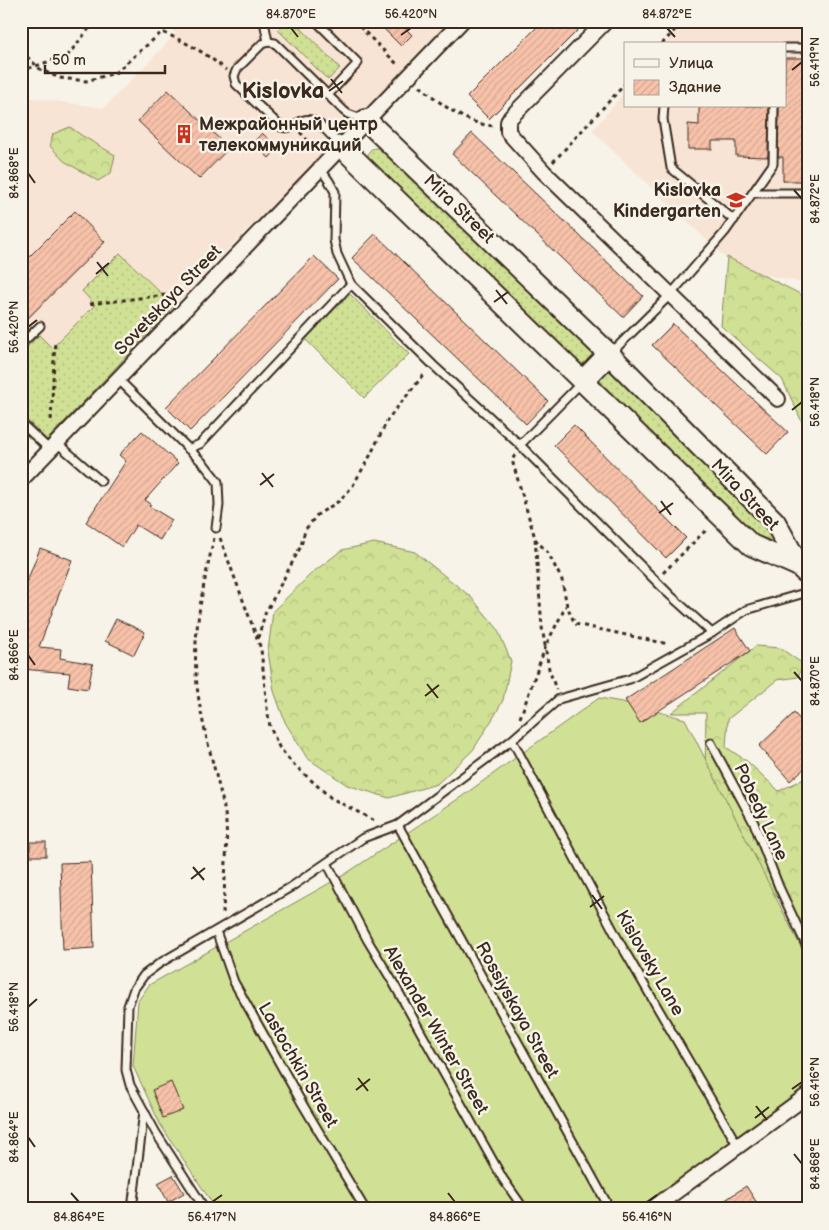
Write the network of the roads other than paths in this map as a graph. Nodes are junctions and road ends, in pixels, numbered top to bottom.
1 (264, 21) edge
2 (316, 21) edge
3 (462, 21) edge
4 (606, 21) edge
5 (268, 42) junction
6 (786, 48) edge
7 (808, 48) edge
8 (328, 94) junction
9 (664, 108) edge
10 (774, 108) edge
11 (366, 120) junction
12 (341, 146) junction
13 (320, 168) junction
14 (752, 193) junction
15 (808, 193) edge
16 (734, 220) junction
17 (351, 284) junction
18 (670, 294) junction
19 (40, 326) dead end
20 (21, 344) edge
21 (610, 354) junction
22 (118, 379) junction
23 (583, 380) junction
24 (778, 398) dead end
25 (21, 423) edge
26 (520, 445) junction
27 (53, 446) junction
28 (188, 450) junction
29 (21, 480) edge
30 (101, 481) dead end
31 (216, 528) road end
32 (803, 570) edge
33 (808, 592) edge
34 (712, 633) junction
35 (512, 740) junction
36 (712, 743) dead end
37 (398, 825) junction
38 (327, 863) junction
39 (216, 932) junction
40 (808, 949) edge
41 (808, 1095) edge
42 (144, 1111) junction
43 (738, 1146) junction
44 (132, 1209) edge
45 (205, 1209) edge
46 (365, 1209) edge
47 (524, 1209) edge
48 (610, 1209) edge
49 (652, 1209) edge

1 - 5 lane
2 - 8 lane
3 - 11 street, Sovetskaya Street
4 - 18 street
5 - 8 lane
5 - 12 lane
6 - 7 lane
8 - 11 lane
9 - 16 lane
10 - 14 lane
11 - 12 street, Sovetskaya Street
11 - 21 street, Mira Street
12 - 13 street, Sovetskaya Street
12 - 23 street, Mira Street
13 - 17 lane
13 - 22 street, Sovetskaya Street
14 - 15 lane
14 - 16 lane
16 - 18 lane
17 - 26 lane
17 - 28 lane
18 - 21 lane
18 - 24 street
19 - 20 lane
21 - 23 street
21 - 32 street, Mira Street
22 - 27 street, Sovetskaya Street
22 - 28 lane
23 - 26 lane
23 - 32 street, Mira Street
25 - 27 lane
26 - 34 lane
27 - 29 street, Sovetskaya Street
27 - 30 lane
28 - 31 lane
33 - 34 lane
34 - 35 lane
35 - 37 lane
35 - 43 lane, Kislovsky Lane
36 - 40 lane, Pobedy Lane
37 - 38 lane
37 - 48 lane, Rossiyskaya Street
38 - 39 lane
38 - 47 lane, Alexander Winter Street
39 - 42 lane
39 - 46 lane, Lastochkin Street
41 - 43 street
42 - 44 lane
42 - 45 lane
43 - 49 street

